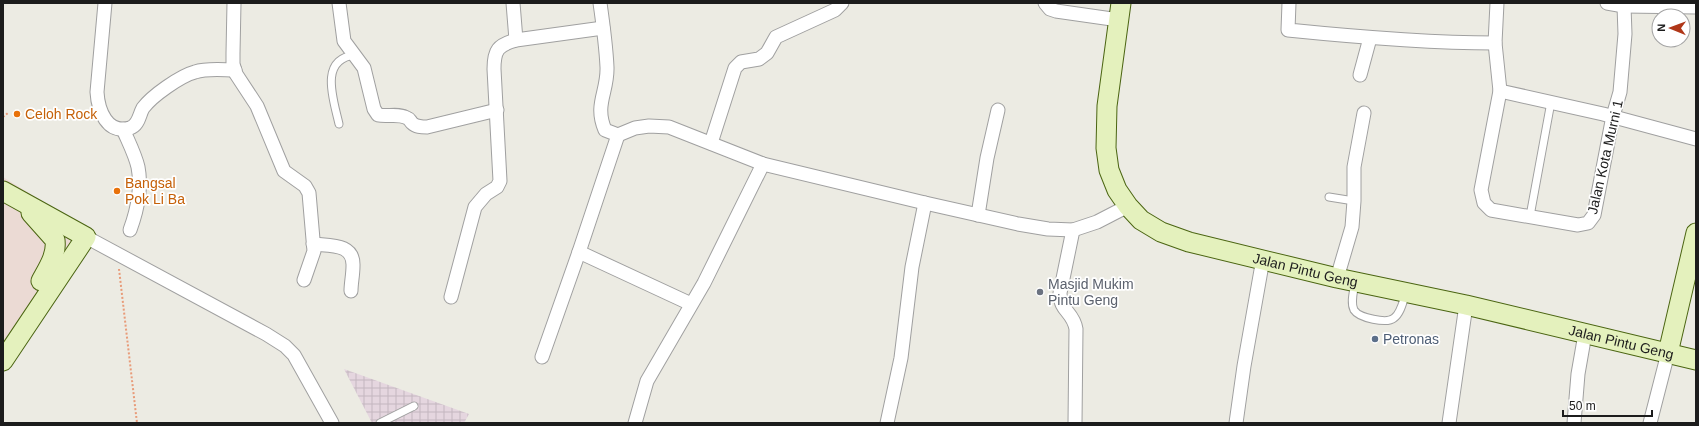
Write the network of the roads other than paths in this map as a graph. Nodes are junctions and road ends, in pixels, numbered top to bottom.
1 (105, 3) edge
2 (234, 3) edge
3 (339, 3) edge
4 (513, 3) edge
5 (600, 3) edge
6 (842, 3) edge
7 (1045, 3) edge
8 (1289, 3) edge
9 (1497, 3) edge
10 (1608, 3) edge
11 (1624, 6) junction
12 (1696, 7) edge
13 (1120, 12) edge
14 (603, 28) junction
15 (1370, 38) junction
16 (516, 40) junction
17 (1495, 43) junction
18 (355, 55) junction
19 (235, 70) junction
20 (1360, 75) dead end
21 (1500, 91) junction
22 (1551, 102) junction
23 (496, 110) junction
24 (998, 110) dead end
25 (1364, 113) dead end
26 (1613, 116) junction
27 (339, 124) dead end
28 (123, 129) junction
29 (618, 135) junction
30 (1696, 139) edge
31 (711, 143) junction
32 (763, 164) junction
33 (3, 191) edge
34 (1329, 198) dead end
35 (21, 201) junction
36 (1354, 201) junction
37 (925, 203) junction
38 (1128, 206) junction
39 (978, 214) junction
40 (1530, 216) junction
41 (130, 230) dead end
42 (1073, 230) junction
43 (1696, 233) edge
44 (80, 234) junction
45 (313, 244) junction
46 (579, 252) junction
47 (1263, 259) junction
48 (1336, 278) junction
49 (304, 280) dead end
50 (41, 281) junction
51 (1355, 282) junction
52 (351, 291) dead end
53 (1406, 293) junction
54 (451, 297) dead end
55 (691, 304) junction
56 (1466, 305) junction
57 (1585, 334) junction
58 (3, 338) edge
59 (1668, 353) junction
60 (542, 357) dead end
61 (1696, 360) edge
62 (3, 361) edge
63 (414, 406) dead end
64 (332, 423) edge
65 (381, 423) edge
66 (635, 423) edge
67 (887, 423) edge
68 (1075, 423) edge
69 (1236, 423) edge
70 (1449, 423) edge
71 (1574, 423) edge
72 (1650, 423) edge

1 - 28 street
2 - 19 street
3 - 18 street
4 - 16 street
5 - 14 street
6 - 31 street
7 - 13 street
8 - 15 street
9 - 17 street
10 - 11 street
11 - 12 street
11 - 26 street, Jalan Kota Murni 1
13 - 38 main road, Jalan Pintu Geng
14 - 16 street
14 - 29 street
15 - 17 street
15 - 20 street
16 - 23 street
17 - 21 street
18 - 23 street
18 - 27 lane
19 - 28 street
19 - 45 street
21 - 22 street
21 - 40 street, Jalan Kota Murni 1
22 - 26 street
22 - 40 lane
23 - 54 street
24 - 39 street
25 - 36 street
26 - 30 street
26 - 40 street, Jalan Kota Murni 1
28 - 41 street
29 - 31 street
29 - 46 street
31 - 32 street
32 - 37 street
32 - 55 street
33 - 35 main road
34 - 36 lane
35 - 44 main road
35 - 50 main road
36 - 48 street
37 - 39 street
37 - 67 street
38 - 42 street
38 - 47 main road, Jalan Pintu Geng
39 - 42 street
42 - 68 street
43 - 59 main road
44 - 50 main road
44 - 62 main road
44 - 64 street
45 - 49 street
45 - 52 street
46 - 55 street
46 - 60 street
47 - 48 main road, Jalan Pintu Geng
47 - 69 street
48 - 51 main road, Jalan Pintu Geng
50 - 58 main road
51 - 53 main road, Jalan Pintu Geng
51 - 53 lane
53 - 56 main road, Jalan Pintu Geng
55 - 66 street
56 - 57 main road, Jalan Pintu Geng
56 - 70 street
57 - 59 main road, Jalan Pintu Geng
57 - 71 street
59 - 61 main road, Jalan Pintu Geng
59 - 72 street
63 - 65 lane

